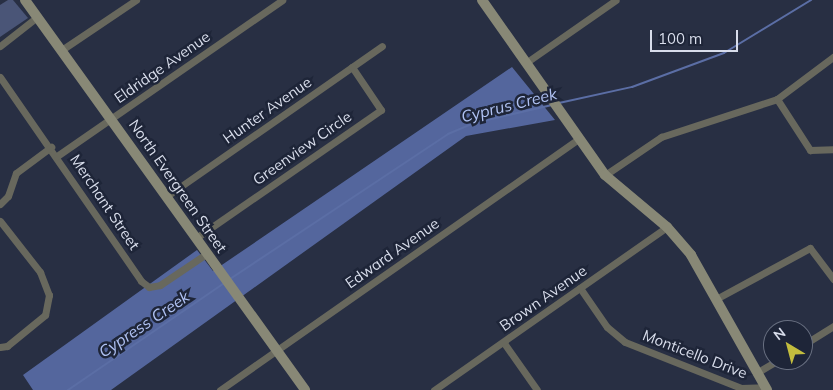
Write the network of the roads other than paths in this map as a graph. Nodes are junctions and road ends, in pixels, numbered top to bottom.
1 (25, 0) edge
2 (136, 0) edge
3 (282, 0) edge
4 (482, 0) edge
5 (616, 0) edge
6 (37, 17) junction
7 (0, 46) edge
8 (382, 46) dead end
9 (63, 50) junction
10 (833, 57) edge
11 (527, 62) junction
12 (352, 67) junction
13 (0, 77) edge
14 (777, 98) junction
15 (113, 119) junction
16 (580, 138) junction
17 (51, 147) junction
18 (833, 149) edge
19 (57, 156) junction
20 (605, 175) junction
21 (167, 196) junction
22 (0, 204) edge
23 (0, 220) edge
24 (667, 227) junction
25 (196, 238) junction
26 (206, 254) junction
27 (833, 279) edge
28 (580, 288) junction
29 (716, 298) junction
30 (833, 326) edge
31 (813, 339) edge
32 (504, 343) junction
33 (0, 346) edge
34 (276, 350) junction
35 (763, 369) edge
36 (758, 372) junction
37 (766, 389) edge
38 (220, 390) edge
39 (305, 390) edge
40 (434, 390) edge
41 (536, 390) edge

1 - 6 main road, North Evergreen Street
2 - 9 street
3 - 15 street, Eldridge Avenue
4 - 11 main road
5 - 11 street
6 - 7 street
6 - 9 main road, North Evergreen Street
8 - 12 street, Hunter Avenue
9 - 15 main road, North Evergreen Street
10 - 14 street
11 - 16 main road
12 - 21 street, Hunter Avenue
12 - 25 street, Greenview Circle
13 - 17 street, Merchant Street
14 - 18 street
14 - 20 street
15 - 19 street, Eldridge Avenue
15 - 21 main road, North Evergreen Street
16 - 20 main road
16 - 34 street, Edward Avenue
17 - 19 street, Merchant Street
17 - 22 street
19 - 26 street, Merchant Street
20 - 24 main road
21 - 25 main road, North Evergreen Street
23 - 33 street
24 - 28 street, Brown Avenue
24 - 29 main road
25 - 26 main road, North Evergreen Street
26 - 34 main road, North Evergreen Street
27 - 29 street
28 - 32 street, Brown Avenue
28 - 37 street, Monticello Drive
29 - 36 main road
30 - 31 street
32 - 40 street, Brown Avenue
32 - 41 street
34 - 38 street, Edward Avenue
34 - 39 main road, North Evergreen Street
35 - 36 street, Monticello Drive
36 - 37 main road

